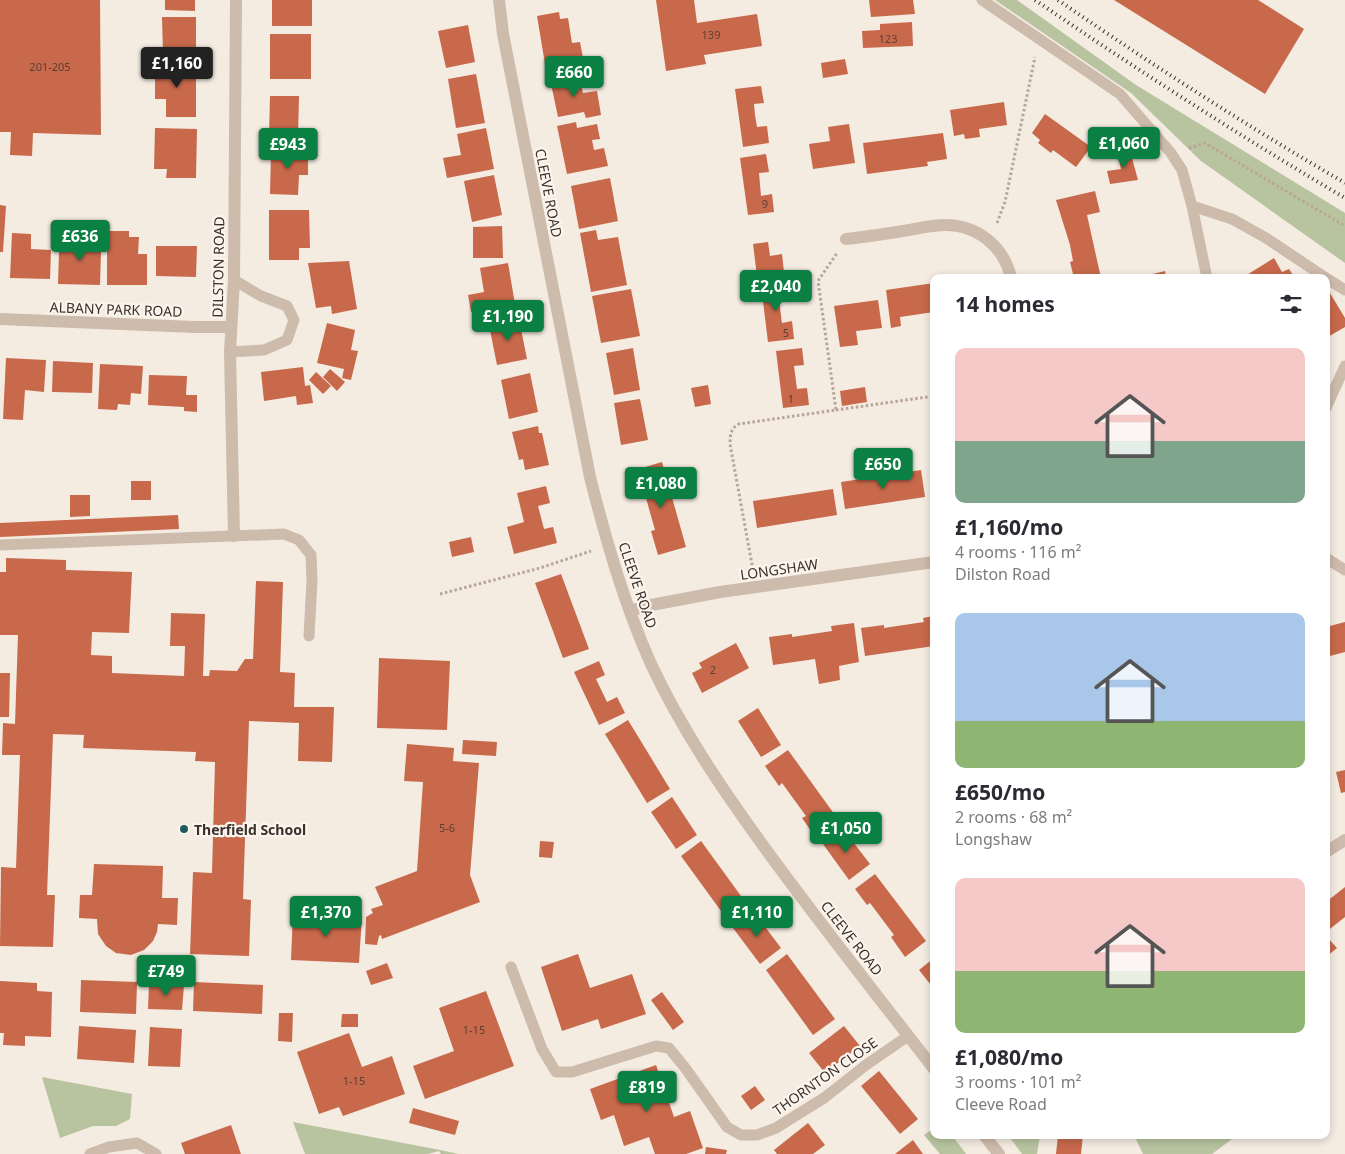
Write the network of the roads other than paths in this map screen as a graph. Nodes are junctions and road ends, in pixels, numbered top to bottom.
1 (236, 0) edge
2 (498, 0) edge
3 (982, 0) edge
4 (1192, 206) junction
5 (846, 240) road end
6 (1010, 274) edge
7 (1206, 274) edge
8 (1320, 274) edge
9 (234, 280) junction
10 (1330, 281) edge
11 (1345, 290) edge
12 (0, 320) edge
13 (231, 328) junction
14 (230, 352) junction
15 (1345, 366) edge
16 (1330, 399) edge
17 (234, 536) junction
18 (0, 545) edge
19 (1330, 561) edge
20 (930, 563) edge
21 (1345, 570) edge
22 (630, 611) junction
23 (309, 636) dead end
24 (1345, 840) edge
25 (1330, 849) edge
26 (511, 967) dead end
27 (908, 1036) junction
28 (930, 1064) edge
29 (987, 1139) edge
30 (90, 1154) edge
31 (156, 1154) edge
32 (999, 1154) edge

1 - 9 street, DILSTON ROAD
2 - 22 street, CLEEVE ROAD
3 - 4 lane
4 - 7 lane
4 - 8 lane
5 - 6 street
9 - 13 street, DILSTON ROAD
9 - 14 lane
10 - 11 lane
12 - 13 street, ALBANY PARK ROAD
13 - 14 street, DILSTON ROAD
14 - 17 street, DILSTON ROAD
15 - 16 lane
17 - 18 lane
17 - 23 lane
19 - 21 lane
20 - 22 street, LONGSHAW
22 - 27 street, CLEEVE ROAD
24 - 25 street
26 - 27 lane, THORNTON CLOSE
27 - 28 street, CLEEVE ROAD
29 - 32 street
30 - 31 lane

